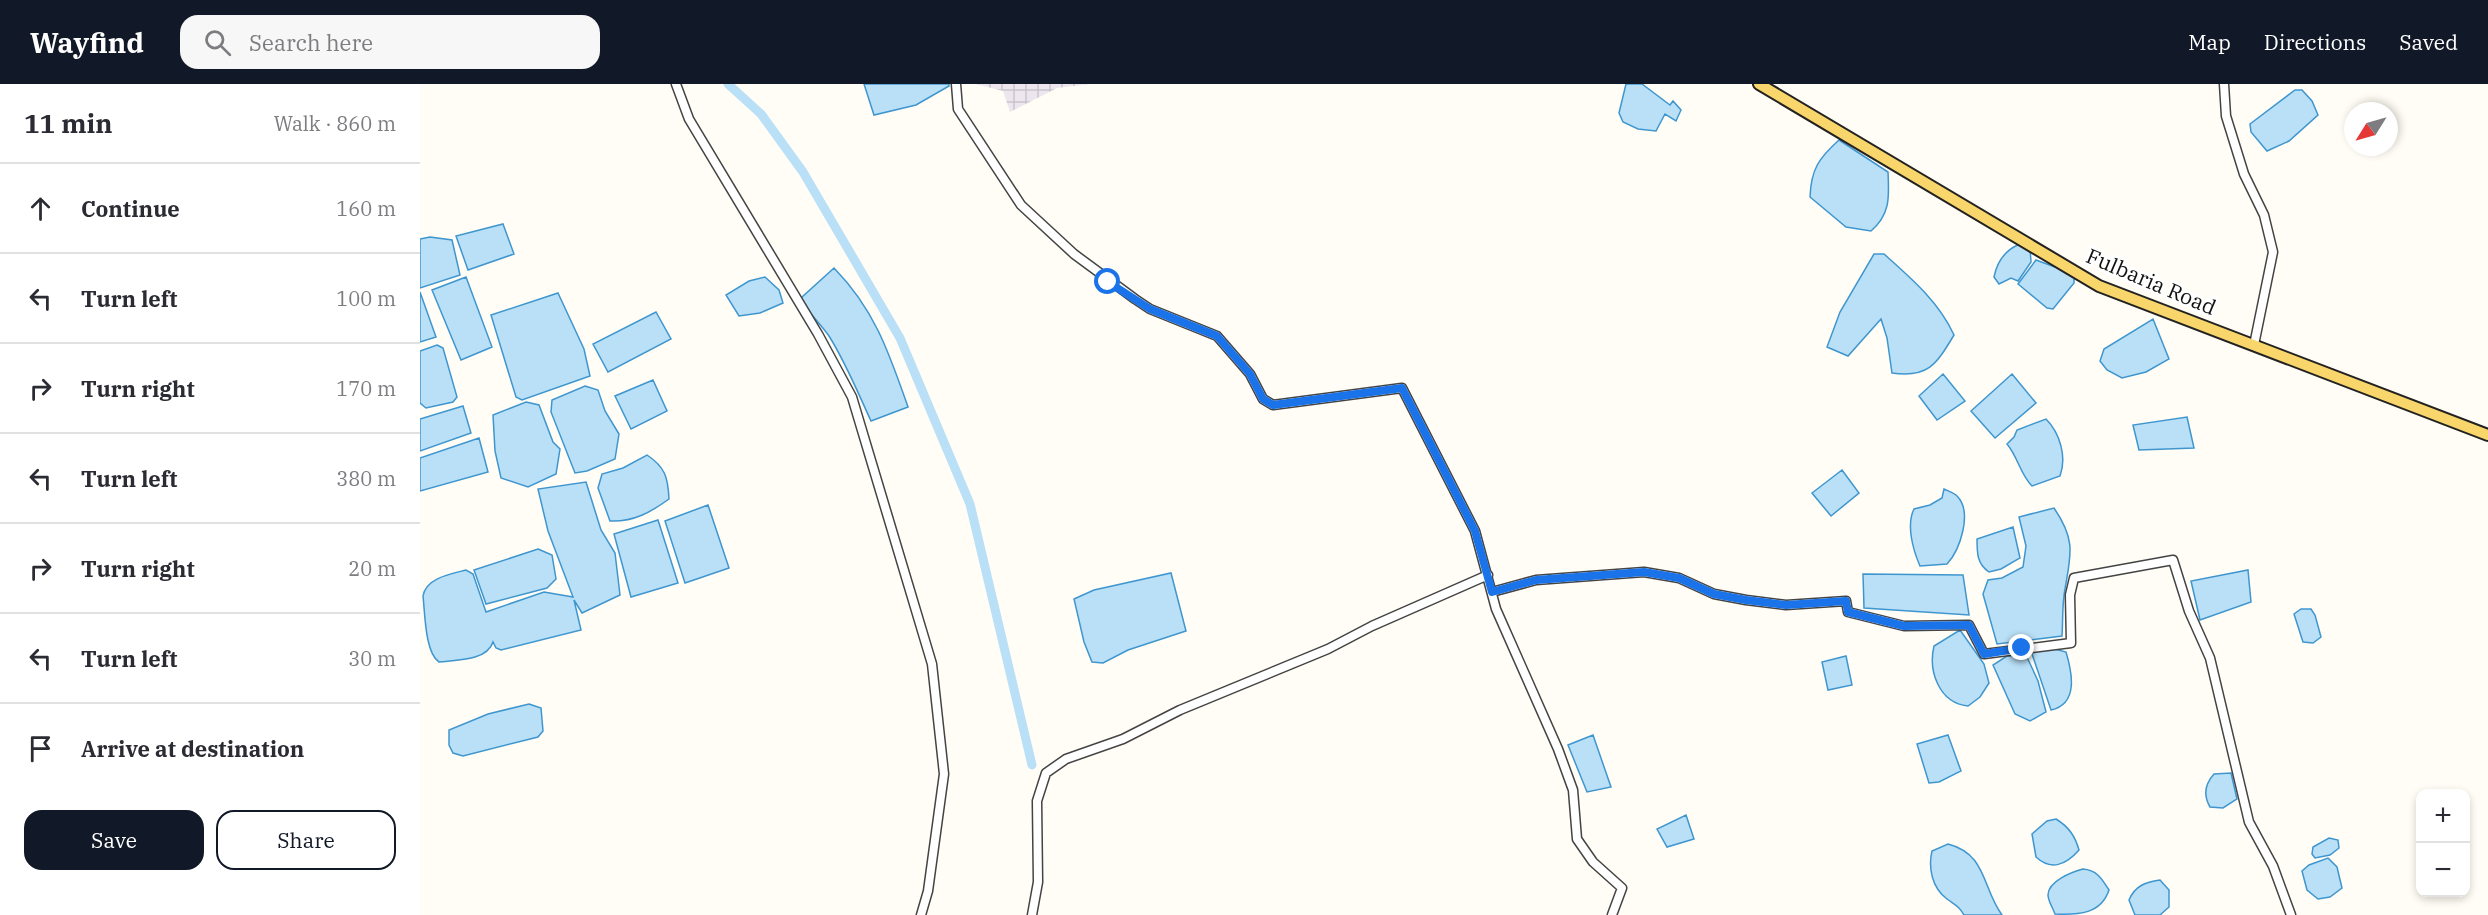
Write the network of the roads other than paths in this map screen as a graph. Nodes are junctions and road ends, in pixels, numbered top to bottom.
1 (676, 84) edge
2 (956, 84) edge
3 (1759, 84) edge
4 (2224, 84) edge
5 (2254, 345) junction
6 (2488, 435) edge
7 (1488, 575) junction
8 (1492, 592) junction
9 (921, 915) edge
10 (1032, 915) edge
11 (1612, 915) edge
12 (2291, 915) edge

1 - 9 street
2 - 7 street
3 - 5 main road, Fulbaria Road
4 - 5 street
5 - 6 main road, Fulbaria Road
7 - 8 street
7 - 10 street
8 - 11 street
8 - 12 street

